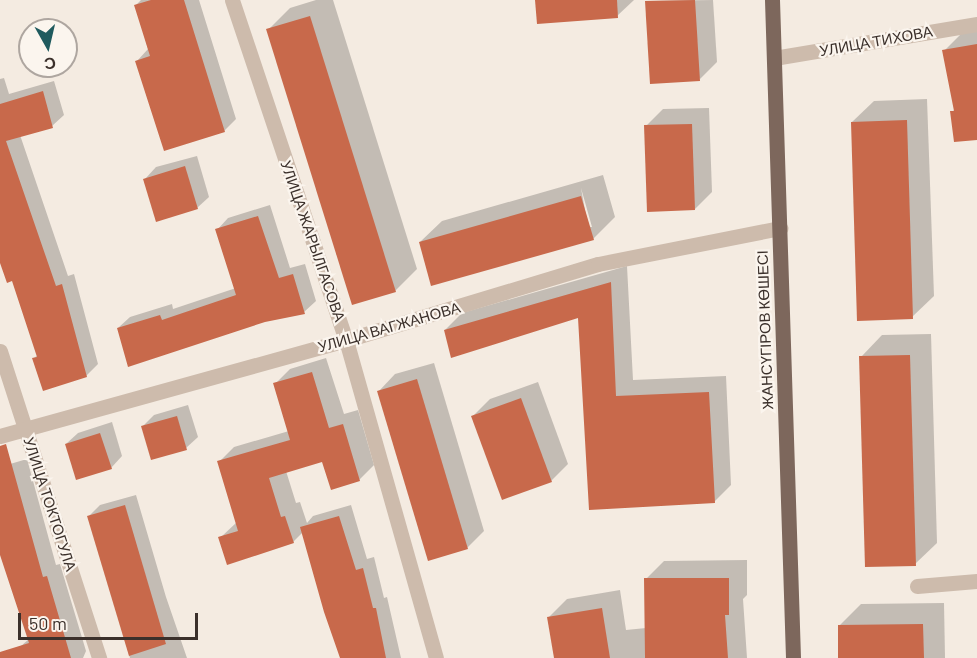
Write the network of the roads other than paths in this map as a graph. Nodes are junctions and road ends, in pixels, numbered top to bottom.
1 (232, 0) edge
2 (771, 0) edge
3 (977, 24) edge
4 (774, 58) junction
5 (780, 228) junction
6 (346, 340) junction
7 (0, 351) edge
8 (26, 429) junction
9 (0, 436) edge
10 (977, 581) edge
11 (917, 586) dead end
12 (99, 658) edge
13 (436, 658) edge
14 (793, 658) edge

1 - 6 street, УЛИЦА ЖАРЫЛГАСОВА
2 - 4 main road, ЖАНСҮГІРОВ КӨШЕСІ
3 - 4 street, УЛИЦА ТИХОВА
4 - 5 main road, ЖАНСҮГІРОВ КӨШЕСІ
5 - 6 street, УЛИЦА ВАГЖАНОВА
5 - 14 main road, ЖАНСҮГІРОВ КӨШЕСІ
6 - 8 street, УЛИЦА ВАГЖАНОВА
6 - 13 street, УЛИЦА ЖАРЫЛГАСОВА
7 - 8 street, УЛИЦА ТОКТОГУЛА
8 - 9 street, УЛИЦА ВАГЖАНОВА
8 - 12 street, УЛИЦА ТОКТОГУЛА
10 - 11 street

